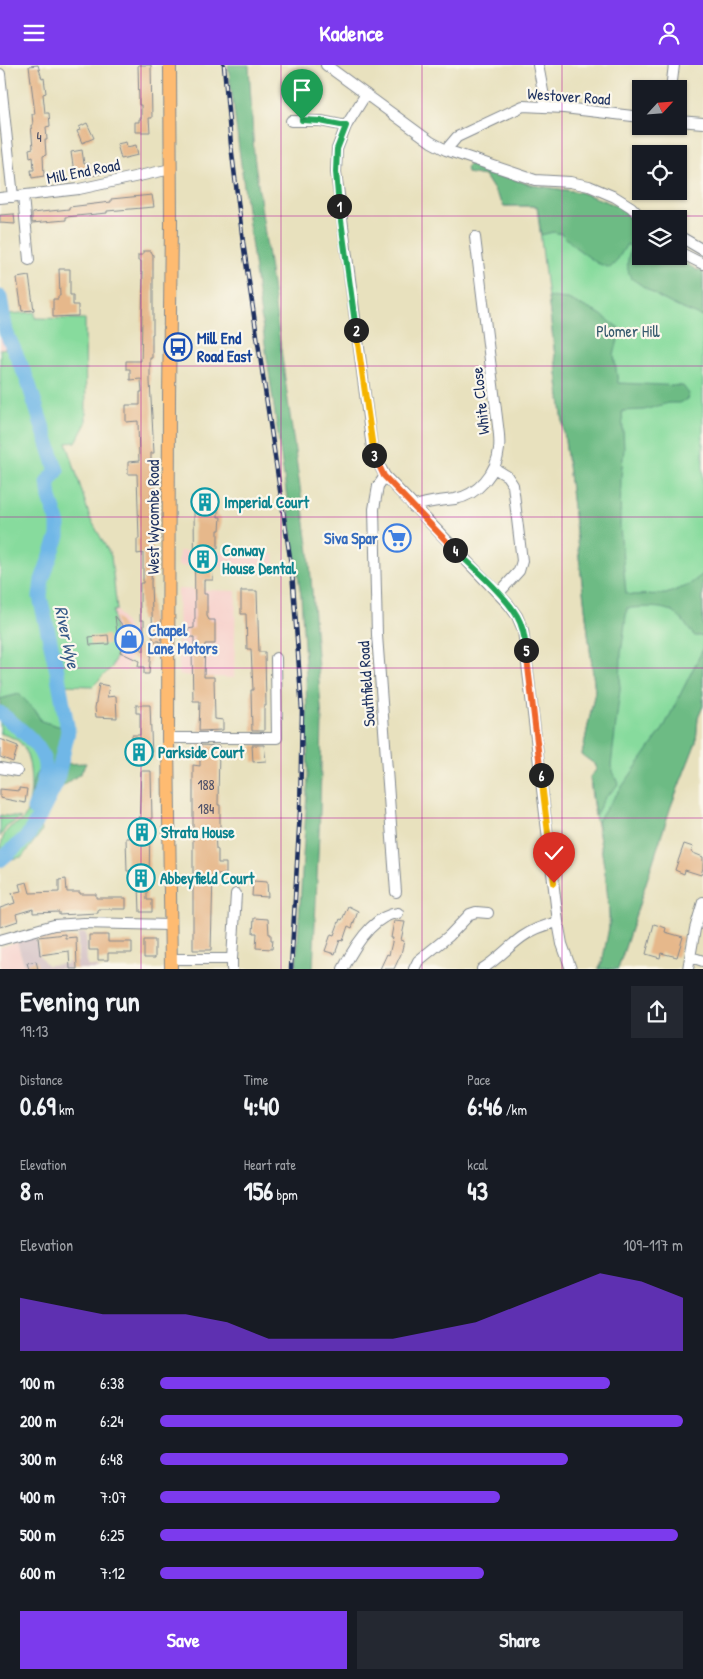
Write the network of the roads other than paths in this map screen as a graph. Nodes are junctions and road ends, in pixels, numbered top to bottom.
1 (170, 65) edge
2 (326, 65) edge
3 (538, 65) edge
4 (674, 65) edge
5 (0, 74) edge
6 (672, 80) edge
7 (366, 95) junction
8 (546, 107) junction
9 (632, 116) edge
10 (291, 121) dead end
11 (688, 122) edge
12 (703, 123) edge
13 (346, 126) junction
14 (446, 150) junction
15 (171, 169) junction
16 (18, 196) junction
17 (0, 198) edge
18 (634, 210) edge
19 (475, 237) dead end
20 (687, 241) edge
21 (703, 249) edge
22 (687, 256) edge
23 (29, 260) dead end
24 (703, 264) edge
25 (494, 468) junction
26 (384, 476) junction
27 (413, 507) junction
28 (498, 594) junction
29 (276, 657) dead end
30 (168, 738) junction
31 (0, 768) edge
32 (17, 771) dead end
33 (396, 892) dead end
34 (236, 894) dead end
35 (703, 902) edge
36 (398, 913) dead end
37 (488, 913) dead end
38 (558, 922) junction
39 (170, 925) junction
40 (0, 940) edge
41 (691, 957) junction
42 (703, 961) edge
43 (171, 964) edge
44 (232, 964) edge
45 (495, 966) edge
46 (343, 969) edge
47 (414, 969) edge
48 (482, 969) edge
49 (571, 969) edge
50 (688, 969) edge

1 - 15 main road, West Wycombe Road
2 - 7 street
3 - 8 street
4 - 6 street
5 - 16 street
7 - 13 street
7 - 14 street
8 - 9 street, Westover Road
8 - 14 street, Westover Road
10 - 13 street
11 - 12 street
13 - 26 street
14 - 18 street
15 - 16 street, Mill End Road
15 - 30 main road, West Wycombe Road
16 - 17 street, Mill End Road
16 - 23 street
19 - 25 street, White Close
20 - 21 street
22 - 24 street
25 - 27 street, White Close
25 - 28 street
26 - 27 street
26 - 33 street, Southfield Road
27 - 28 street
28 - 38 street
29 - 30 street
30 - 39 main road, West Wycombe Road
31 - 32 street
34 - 44 street
35 - 41 street
36 - 46 street
37 - 47 street
38 - 45 street
38 - 49 street
39 - 40 street
39 - 43 main road, West Wycombe Road
41 - 42 street
41 - 50 street
43 - 44 street
45 - 48 street

